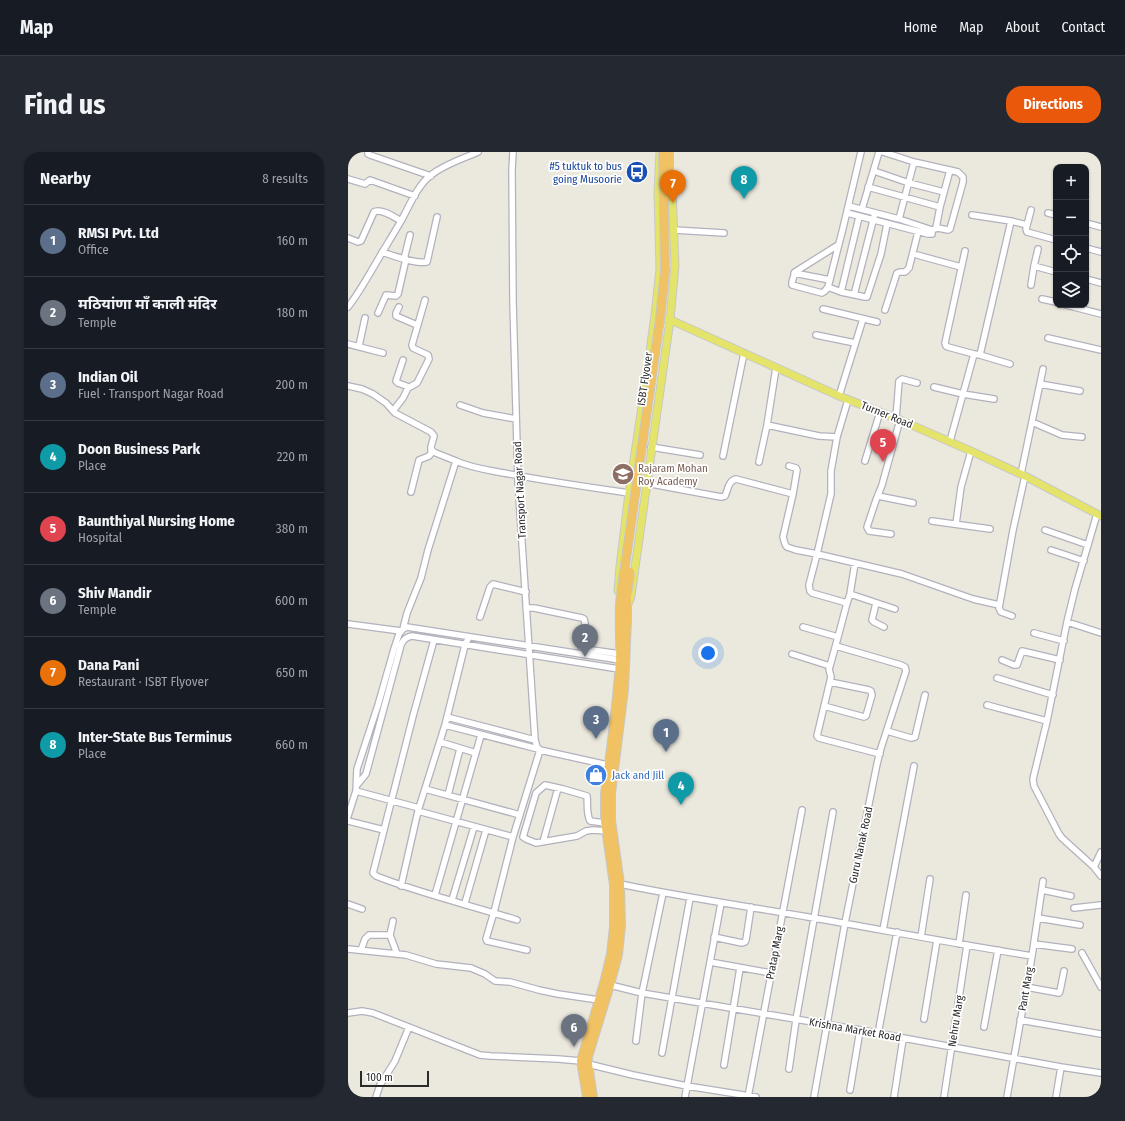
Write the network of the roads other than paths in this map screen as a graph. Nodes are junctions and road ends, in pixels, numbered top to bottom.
1 (368, 152) edge
2 (478, 152) edge
3 (513, 152) edge
4 (660, 152) edge
5 (663, 152) edge
6 (669, 152) edge
7 (673, 152) edge
8 (861, 152) edge
9 (879, 152) edge
10 (883, 152) edge
11 (914, 162) junction
12 (950, 170) junction
13 (874, 171) junction
14 (430, 176) junction
15 (348, 180) edge
16 (909, 183) junction
17 (868, 187) junction
18 (944, 192) junction
19 (415, 196) junction
20 (905, 197) junction
21 (849, 206) junction
22 (940, 208) junction
23 (862, 209) junction
24 (1031, 210) dead end
25 (847, 213) junction
26 (875, 213) junction
27 (1048, 213) dead end
28 (1053, 214) edge
29 (972, 215) dead end
30 (859, 216) junction
31 (437, 217) dead end
32 (873, 220) junction
33 (902, 220) junction
34 (401, 221) junction
35 (1011, 221) junction
36 (887, 224) junction
37 (1089, 224) edge
38 (1027, 225) junction
39 (1101, 227) edge
40 (902, 228) junction
41 (934, 229) junction
42 (674, 230) junction
43 (918, 232) junction
44 (724, 233) dead end
45 (410, 235) dead end
46 (348, 238) edge
47 (1053, 239) edge
48 (838, 245) junction
49 (1038, 249) dead end
50 (1089, 249) edge
51 (965, 251) dead end
52 (382, 252) junction
53 (1101, 252) edge
54 (917, 255) dead end
55 (405, 259) junction
56 (1034, 266) junction
57 (961, 267) junction
58 (1053, 271) edge
59 (794, 273) junction
60 (830, 280) junction
61 (1089, 280) edge
62 (1101, 283) edge
63 (1031, 285) dead end
64 (828, 287) junction
65 (841, 292) junction
66 (854, 295) junction
67 (1042, 299) dead end
68 (425, 300) dead end
69 (1053, 301) edge
70 (348, 307) edge
71 (399, 307) dead end
72 (1078, 308) edge
73 (823, 309) dead end
74 (885, 310) dead end
75 (378, 313) dead end
76 (1101, 314) edge
77 (655, 315) junction
78 (365, 318) dead end
79 (862, 319) junction
80 (670, 320) junction
81 (877, 322) dead end
82 (417, 325) junction
83 (816, 335) dead end
84 (1048, 338) dead end
85 (855, 343) junction
86 (348, 344) edge
87 (359, 346) junction
88 (1101, 350) edge
89 (383, 353) dead end
90 (744, 353) junction
91 (977, 355) junction
92 (403, 360) dead end
93 (1010, 364) dead end
94 (776, 368) junction
95 (1043, 368) dead end
96 (918, 383) dead end
97 (1040, 384) junction
98 (348, 386) edge
99 (409, 387) junction
100 (934, 387) dead end
101 (1080, 391) dead end
102 (963, 394) junction
103 (839, 396) junction
104 (994, 399) dead end
105 (848, 400) junction
106 (460, 405) dead end
107 (393, 411) junction
108 (880, 412) junction
109 (516, 419) junction
110 (898, 419) junction
111 (1032, 422) junction
112 (767, 425) junction
113 (837, 437) junction
114 (1082, 437) dead end
115 (950, 441) junction
116 (651, 447) junction
117 (971, 450) junction
118 (433, 452) junction
119 (700, 455) dead end
120 (723, 456) dead end
121 (865, 460) dead end
122 (456, 461) junction
123 (759, 462) dead end
124 (789, 466) dead end
125 (1023, 475) junction
126 (519, 476) junction
127 (646, 483) junction
128 (412, 492) dead end
129 (629, 493) junction
130 (793, 494) junction
131 (878, 496) junction
132 (913, 503) dead end
133 (1099, 515) edge
134 (932, 521) dead end
135 (956, 524) junction
136 (990, 529) dead end
137 (1045, 530) dead end
138 (891, 534) dead end
139 (1088, 545) junction
140 (1051, 550) dead end
141 (818, 554) junction
142 (1084, 561) junction
143 (855, 564) junction
144 (526, 592) junction
145 (624, 594) junction
146 (850, 594) junction
147 (847, 603) junction
148 (876, 603) junction
149 (999, 605) junction
150 (624, 606) junction
151 (526, 608) junction
152 (895, 609) dead end
153 (1012, 616) dead end
154 (480, 617) dead end
155 (1067, 622) junction
156 (348, 624) edge
157 (803, 627) dead end
158 (884, 627) dead end
159 (402, 630) junction
160 (1034, 633) dead end
161 (1101, 633) edge
162 (407, 637) junction
163 (469, 637) junction
164 (838, 637) junction
165 (434, 640) junction
166 (1064, 641) junction
167 (465, 645) junction
168 (836, 646) junction
169 (529, 647) junction
170 (582, 647) junction
171 (579, 654) junction
172 (792, 654) dead end
173 (529, 655) junction
174 (1002, 660) dead end
175 (1060, 660) junction
176 (619, 661) junction
177 (830, 666) junction
178 (996, 678) dead end
179 (830, 682) junction
180 (1053, 694) junction
181 (925, 695) dead end
182 (986, 705) dead end
183 (824, 706) junction
184 (379, 710) junction
185 (447, 717) junction
186 (1047, 721) junction
187 (445, 725) junction
188 (887, 731) junction
189 (481, 735) junction
190 (535, 740) junction
191 (440, 742) junction
192 (460, 749) junction
193 (539, 749) junction
194 (476, 754) junction
195 (880, 754) junction
196 (612, 765) junction
197 (914, 766) dead end
198 (356, 788) junction
199 (558, 788) junction
200 (425, 789) junction
201 (448, 795) junction
202 (391, 799) junction
203 (463, 800) junction
204 (419, 809) junction
205 (802, 810) dead end
206 (833, 812) dead end
207 (520, 815) junction
208 (348, 816) edge
209 (348, 821) edge
210 (457, 821) junction
211 (590, 821) junction
212 (474, 827) junction
213 (606, 827) junction
214 (384, 830) junction
215 (486, 830) junction
216 (586, 832) junction
217 (514, 837) junction
218 (543, 842) junction
219 (1100, 854) edge
220 (1094, 867) junction
221 (1101, 876) edge
222 (930, 879) dead end
223 (1043, 881) dead end
224 (620, 884) junction
225 (401, 886) junction
226 (1042, 890) junction
227 (663, 893) junction
228 (435, 895) junction
229 (966, 895) dead end
230 (1071, 896) dead end
231 (690, 898) junction
232 (452, 900) junction
233 (465, 903) junction
234 (721, 903) junction
235 (348, 904) edge
236 (1101, 905) edge
237 (751, 907) junction
238 (362, 908) dead end
239 (1074, 908) dead end
240 (494, 912) junction
241 (783, 913) junction
242 (814, 918) junction
243 (1038, 918) junction
244 (517, 920) dead end
245 (393, 921) dead end
246 (845, 923) junction
247 (1080, 925) dead end
248 (883, 930) junction
249 (897, 932) junction
250 (390, 935) junction
251 (714, 937) junction
252 (921, 937) junction
253 (938, 940) junction
254 (959, 944) junction
255 (1034, 944) junction
256 (967, 946) junction
257 (348, 948) edge
258 (1072, 949) dead end
259 (361, 950) junction
260 (527, 950) dead end
261 (998, 950) junction
262 (1082, 953) dead end
263 (397, 954) junction
264 (1032, 956) junction
265 (710, 962) junction
266 (740, 968) junction
267 (1064, 971) dead end
268 (771, 973) junction
269 (610, 985) junction
270 (1026, 987) junction
271 (1101, 987) edge
272 (642, 994) junction
273 (672, 999) junction
274 (599, 1000) junction
275 (702, 1004) junction
276 (733, 1009) junction
277 (348, 1013) edge
278 (763, 1014) junction
279 (924, 1019) dead end
280 (796, 1020) junction
281 (1020, 1020) junction
282 (826, 1025) junction
283 (409, 1027) junction
284 (984, 1027) dead end
285 (860, 1030) junction
286 (878, 1034) junction
287 (1101, 1034) edge
288 (903, 1038) junction
289 (636, 1040) dead end
290 (952, 1047) junction
291 (662, 1053) dead end
292 (1013, 1058) junction
293 (584, 1063) junction
294 (724, 1065) dead end
295 (1061, 1067) junction
296 (789, 1069) dead end
297 (1101, 1073) edge
298 (687, 1086) junction
299 (850, 1090) dead end
300 (748, 1096) edge
301 (376, 1097) edge
302 (587, 1097) edge
303 (593, 1097) edge
304 (685, 1097) edge
305 (756, 1097) edge
306 (814, 1097) edge
307 (894, 1097) edge
308 (944, 1097) edge
309 (1006, 1097) edge
310 (1056, 1097) edge

1 - 14 street
2 - 14 street
3 - 109 street, Transport Nagar Road
4 - 77 main road
5 - 145 highway, ISBT Flyover, bridge
6 - 145 highway, ISBT Flyover, bridge
7 - 42 main road
8 - 21 street
9 - 13 street
10 - 11 street
11 - 12 street
11 - 16 street
12 - 18 street
12 - 41 street
13 - 16 street
13 - 17 street
14 - 19 street
15 - 19 street
16 - 18 street
16 - 20 street
17 - 20 street
17 - 23 street
18 - 22 street
19 - 34 street
20 - 22 street
20 - 33 street
21 - 23 street
21 - 25 street
22 - 41 street
23 - 26 street
24 - 38 street
25 - 30 street
25 - 48 street
26 - 32 street
26 - 33 street
27 - 28 street
29 - 35 street
30 - 32 street
30 - 65 street
31 - 55 street
32 - 36 street
32 - 66 street
33 - 40 street
33 - 41 street
34 - 46 street
34 - 52 street
35 - 38 street
35 - 91 street
36 - 40 street
36 - 66 street
37 - 39 street
38 - 47 street
40 - 43 street
41 - 43 street
42 - 44 street
42 - 80 main road
43 - 74 street
45 - 55 street
48 - 59 street
48 - 60 street
49 - 56 street
50 - 53 street
51 - 57 street
52 - 55 street
52 - 70 street
54 - 57 street
55 - 75 street
56 - 58 street
56 - 63 street
57 - 91 street
59 - 60 street
59 - 64 street
60 - 64 street
61 - 62 street
64 - 65 street
65 - 66 street
67 - 69 street
68 - 82 street
71 - 82 street
72 - 76 street
73 - 79 street
77 - 80 main road, Turner Road
77 - 129 main road
78 - 87 street
79 - 81 street
79 - 85 street
80 - 90 main road, Turner Road
80 - 116 main road
82 - 99 street
83 - 85 street
84 - 88 street
85 - 103 street
86 - 87 street
87 - 89 street
90 - 94 main road, Turner Road
90 - 120 street
91 - 93 street
91 - 102 street
92 - 99 street
94 - 103 main road, Turner Road
94 - 112 street
95 - 97 street
96 - 110 street
97 - 101 street
97 - 111 street
98 - 107 street
99 - 107 street
100 - 102 street
102 - 104 street
102 - 115 street
103 - 105 main road, Turner Road
105 - 108 main road, Turner Road
105 - 113 street
106 - 109 street
107 - 118 street
108 - 110 main road, Turner Road
108 - 121 street
109 - 126 street, Transport Nagar Road
110 - 115 main road, Turner Road
110 - 131 street
111 - 114 street
111 - 125 street
112 - 113 street
112 - 123 street
113 - 141 street
115 - 117 main road, Turner Road
116 - 119 street
116 - 127 main road
117 - 125 main road, Turner Road
117 - 135 street
118 - 122 street
118 - 128 street
122 - 126 street
122 - 159 street
124 - 130 street
125 - 133 main road, Turner Road
125 - 149 street
126 - 129 street
126 - 144 street, Transport Nagar Road
127 - 130 street
127 - 150 main road
129 - 150 main road
130 - 141 street
131 - 132 street
131 - 138 street
133 - 139 street
134 - 135 street
135 - 136 street
137 - 139 street
139 - 142 street
140 - 142 street
141 - 143 street
141 - 147 street
142 - 155 street
143 - 146 street
143 - 149 street
144 - 151 street, Transport Nagar Road
144 - 154 street
145 - 150 highway, ISBT Flyover
146 - 147 street
146 - 148 street
147 - 164 street
148 - 152 street
148 - 158 street
149 - 153 street
150 - 176 highway
150 - 196 highway
151 - 169 street, Transport Nagar Road
151 - 170 street
155 - 161 street
155 - 166 street
156 - 159 street
157 - 164 street
159 - 162 street
159 - 163 street
159 - 184 street
160 - 166 street
162 - 165 street
162 - 184 street
163 - 167 street
163 - 169 street
164 - 168 street
165 - 167 street
165 - 202 street
166 - 175 street
167 - 173 street
167 - 185 street
168 - 177 street
168 - 188 street, Guru Nanak Road
169 - 171 street
169 - 173 street, Transport Nagar Road
170 - 171 street
170 - 176 street
171 - 176 street
172 - 177 street
173 - 176 street
173 - 190 street, Transport Nagar Road
174 - 175 street
175 - 180 street
176 - 196 highway
177 - 179 street
178 - 180 street
179 - 183 street
179 - 183 street
180 - 186 street
181 - 188 street
182 - 186 street
183 - 195 street
184 - 198 street
184 - 198 street
185 - 187 street
185 - 190 street
186 - 220 street
187 - 189 street
187 - 191 street
188 - 195 street, Guru Nanak Road
189 - 193 street
189 - 194 street
190 - 193 street, Transport Nagar Road
191 - 192 street
191 - 200 street
192 - 194 street
192 - 201 street
193 - 196 street
193 - 207 street
194 - 203 street
195 - 246 street, Guru Nanak Road
196 - 213 highway
196 - 224 highway
197 - 248 street
198 - 202 street
198 - 208 street
199 - 211 street
199 - 218 street
199 - 218 street
200 - 201 street
200 - 204 street
201 - 203 street
202 - 204 street
202 - 214 street
203 - 207 street
203 - 210 street
204 - 210 street
204 - 225 street
205 - 241 street, Pratap Marg
206 - 242 street
207 - 217 street
209 - 214 street
210 - 212 street
210 - 228 street
211 - 213 street
211 - 216 street
212 - 215 street
212 - 232 street
213 - 216 street
213 - 274 highway
214 - 225 street
215 - 217 street
215 - 233 street
216 - 218 street
217 - 240 street
219 - 220 street
220 - 221 street
222 - 252 street
223 - 226 street, Pant Marg
224 - 227 street
224 - 269 highway
225 - 228 street
226 - 230 street
226 - 243 street, Pant Marg
227 - 231 street
227 - 272 street
228 - 232 street
229 - 254 street
231 - 234 street
231 - 273 street
232 - 233 street
233 - 240 street
234 - 237 street
234 - 251 street
235 - 238 street
236 - 239 street
237 - 241 street
237 - 251 street
240 - 244 street
240 - 260 street
241 - 242 street
241 - 268 street, Pratap Marg
242 - 246 street
242 - 280 street
243 - 247 street
243 - 255 street, Pant Marg
245 - 250 street
246 - 248 street
246 - 282 street, Guru Nanak Road
248 - 249 street
249 - 252 street
249 - 286 street
250 - 259 street
250 - 263 street
251 - 265 street
252 - 253 street
253 - 254 street
253 - 279 street
254 - 256 street
255 - 258 street
255 - 264 street, Pant Marg
256 - 261 street
256 - 290 street, Nehru Marg
257 - 259 street
259 - 263 street
261 - 264 street
261 - 284 street
262 - 271 street
263 - 274 street
264 - 270 street, Pant Marg
265 - 266 street
265 - 275 street
266 - 268 street
266 - 276 street
267 - 270 street
268 - 278 street, Pratap Marg
269 - 272 street, Krishna Market Road
269 - 293 highway
270 - 281 street, Pant Marg
272 - 273 street, Krishna Market Road
272 - 289 street
273 - 275 street, Krishna Market Road
273 - 291 street
274 - 293 highway
275 - 276 street, Krishna Market Road
275 - 298 street
276 - 278 street, Krishna Market Road
276 - 294 street
277 - 283 street
278 - 280 street, Krishna Market Road
278 - 300 street, Pratap Marg
280 - 282 street, Krishna Market Road
280 - 296 street
281 - 287 street
281 - 292 street, Pant Marg
282 - 285 street, Krishna Market Road
282 - 306 street, Guru Nanak Road
283 - 293 street
283 - 301 street
285 - 286 street, Krishna Market Road
285 - 299 street
286 - 288 street, Krishna Market Road
288 - 290 street, Krishna Market Road
288 - 307 street
290 - 292 street, Krishna Market Road
290 - 308 street, Nehru Marg
292 - 295 street, Krishna Market Road
292 - 309 street, Pant Marg
293 - 298 street
293 - 302 highway
293 - 303 highway
295 - 297 street, Krishna Market Road
295 - 310 street
298 - 300 street
298 - 304 street
300 - 305 street

